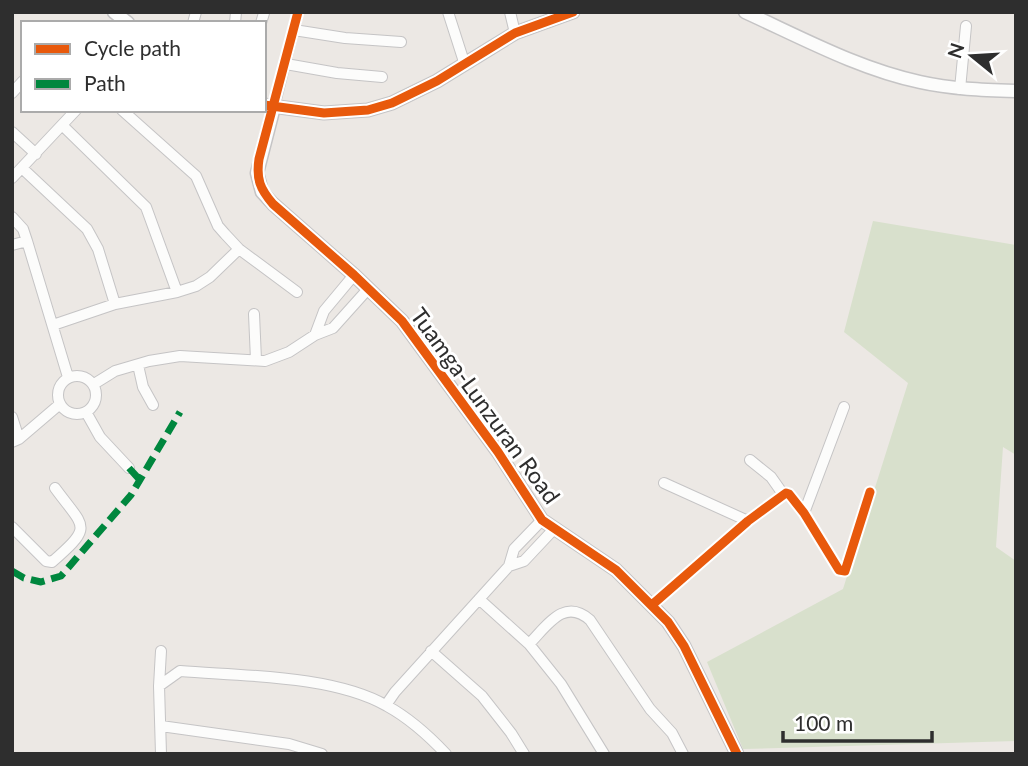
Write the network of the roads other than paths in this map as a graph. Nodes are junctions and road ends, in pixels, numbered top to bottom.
1 (298, 12) edge
2 (448, 12) edge
3 (510, 12) edge
4 (573, 12) edge
5 (746, 12) edge
6 (966, 26) dead end
7 (294, 30) junction
8 (515, 33) junction
9 (401, 42) dead end
10 (286, 64) junction
11 (465, 65) junction
12 (382, 78) dead end
13 (960, 89) junction
14 (1016, 91) edge
15 (269, 106) edge
16 (74, 112) edge
17 (124, 112) edge
18 (62, 125) junction
19 (12, 132) edge
20 (36, 154) junction
21 (22, 168) junction
22 (12, 178) edge
23 (12, 217) edge
24 (27, 241) junction
25 (12, 245) edge
26 (239, 249) junction
27 (354, 275) junction
28 (368, 289) junction
29 (177, 292) junction
30 (297, 292) dead end
31 (115, 304) junction
32 (254, 314) dead end
33 (53, 325) junction
34 (315, 335) junction
35 (256, 360) junction
36 (138, 365) junction
37 (68, 377) junction
38 (94, 384) junction
39 (60, 404) junction
40 (153, 405) dead end
41 (844, 408) dead end
42 (86, 412) junction
43 (12, 417) edge
44 (16, 440) edge
45 (750, 460) dead end
46 (129, 468) dead end
47 (664, 483) dead end
48 (55, 488) dead end
49 (870, 492) dead end
50 (783, 494) junction
51 (804, 513) junction
52 (542, 520) junction
53 (748, 521) junction
54 (12, 527) edge
55 (554, 529) junction
56 (509, 566) junction
57 (479, 599) junction
58 (653, 604) junction
59 (529, 644) junction
60 (161, 651) dead end
61 (431, 651) junction
62 (159, 685) junction
63 (386, 705) junction
64 (161, 726) junction
65 (161, 754) edge
66 (322, 754) edge
67 (446, 754) edge
68 (524, 754) edge
69 (604, 754) edge
70 (683, 754) edge
71 (737, 754) edge

1 - 7 street
2 - 11 street
3 - 8 street
4 - 8 street
5 - 13 street
6 - 13 street
7 - 9 street
7 - 10 street
8 - 11 street
10 - 12 street
10 - 15 street
11 - 15 street
13 - 14 street
15 - 27 street, Tuamga-Lunzuran Road
16 - 18 street
17 - 26 street
18 - 20 street
18 - 29 street
19 - 20 street
20 - 21 street
21 - 22 street
21 - 31 street
23 - 24 street
24 - 25 street
24 - 33 street
26 - 29 street
26 - 30 street
27 - 28 street, Tuamga-Lunzuran Road
27 - 34 street
28 - 34 street
28 - 52 street, Tuamga-Lunzuran Road
29 - 31 street
31 - 33 street
32 - 35 street
33 - 37 street
34 - 35 street
35 - 36 street
36 - 38 street
36 - 40 street
37 - 38 street
37 - 39 street
38 - 42 street
39 - 42 street
39 - 44 street
41 - 51 street
42 - 46 street
43 - 44 street
45 - 50 street
47 - 53 street
48 - 54 street
49 - 51 street
50 - 51 street
50 - 53 street
52 - 55 street, Tuamga-Lunzuran Road
52 - 56 street
53 - 58 street
55 - 56 street
55 - 58 street, Tuamga-Lunzuran Road
56 - 57 street
57 - 59 street
57 - 61 street
58 - 71 street, Tuamga-Lunzuran Road
59 - 69 street
59 - 70 street
60 - 62 street
61 - 63 street
61 - 68 street
62 - 63 street
62 - 64 street
63 - 67 street
64 - 65 street
64 - 66 street

